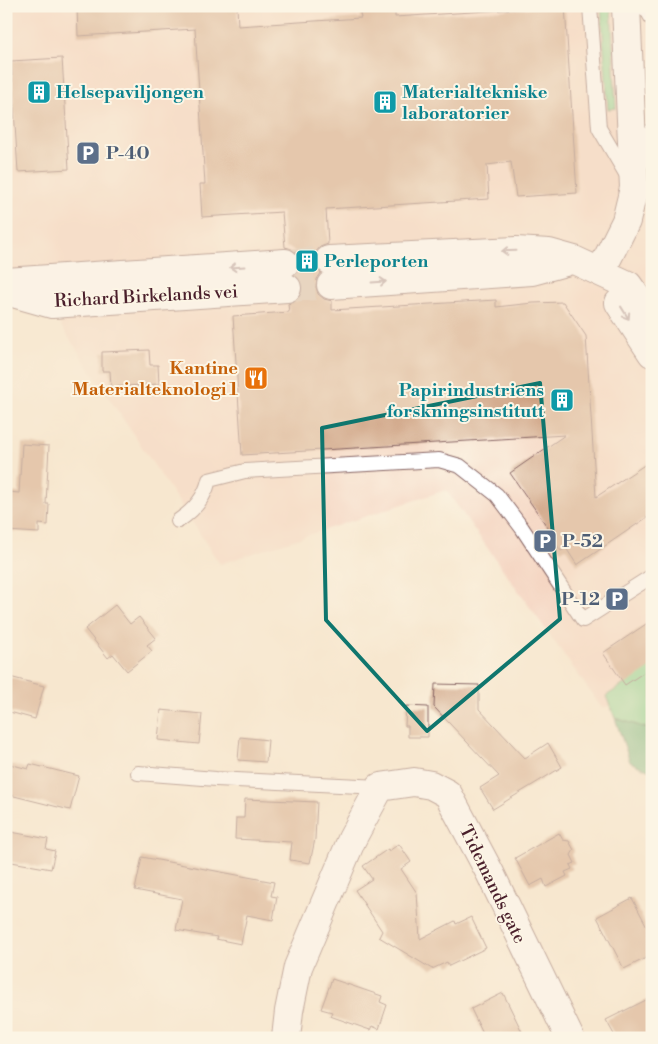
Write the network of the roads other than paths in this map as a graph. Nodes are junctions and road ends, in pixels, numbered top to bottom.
1 (590, 6) edge
2 (626, 6) edge
3 (639, 6) edge
4 (652, 19) edge
5 (652, 130) edge
6 (634, 188) junction
7 (601, 271) junction
8 (330, 272) tunnel mouth
9 (6, 282) edge
10 (6, 292) edge
11 (652, 319) edge
12 (652, 353) edge
13 (178, 522) dead end
14 (652, 576) edge
15 (138, 772) dead end
16 (380, 787) junction
17 (286, 1038) edge
18 (570, 1038) edge

1 - 6 lane
2 - 6 street
3 - 4 lane
5 - 6 lane
6 - 7 street
7 - 8 street
7 - 11 street
7 -> 12 street
10 -> 9 street, Richard Birkelands vei
13 - 14 lane
15 - 16 lane, Tidemands gate
16 - 17 street
16 - 18 street, Tidemands gate

